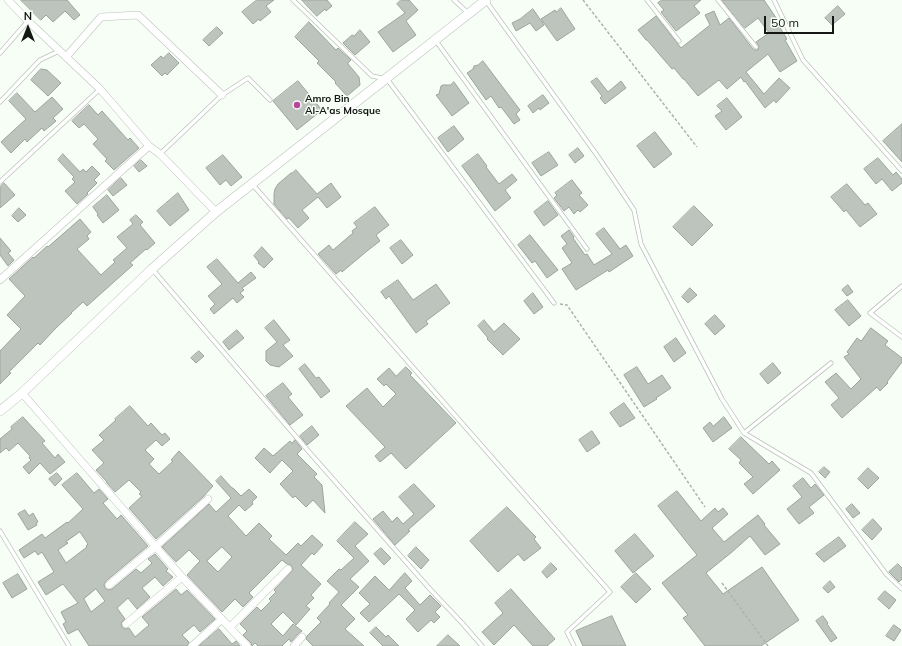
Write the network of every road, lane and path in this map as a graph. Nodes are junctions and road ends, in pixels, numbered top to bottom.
1 (8, 0) edge
2 (293, 0) edge
3 (454, 0) edge
4 (486, 0) edge
5 (583, 0) edge
6 (648, 0) edge
7 (718, 0) edge
8 (774, 0) edge
9 (468, 14) junction
10 (28, 21) junction
11 (435, 40) junction
12 (679, 41) dead end
13 (756, 47) dead end
14 (59, 51) junction
15 (0, 53) edge
16 (66, 57) junction
17 (387, 79) junction
18 (100, 89) junction
19 (222, 95) junction
20 (270, 100) dead end
21 (0, 102) edge
22 (149, 146) junction
23 (697, 147) dead end
24 (160, 154) junction
25 (902, 171) edge
26 (0, 182) edge
27 (252, 184) junction
28 (216, 212) junction
29 (587, 249) dead end
30 (152, 269) junction
31 (0, 280) edge
32 (902, 286) edge
33 (554, 303) joint
34 (902, 338) edge
35 (832, 363) dead end
36 (22, 393) junction
37 (0, 411) edge
38 (744, 433) junction
39 (208, 499) dead end
40 (705, 507) dead end
41 (0, 531) edge
42 (155, 547) junction
43 (288, 569) dead end
44 (182, 577) junction
45 (722, 583) dead end
46 (109, 585) dead end
47 (902, 589) edge
48 (222, 619) junction
49 (126, 624) dead end
50 (230, 627) junction
51 (302, 637) dead end
52 (69, 646) edge
53 (192, 646) edge
54 (247, 646) edge
55 (294, 646) edge
56 (482, 646) edge
57 (574, 646) edge
58 (768, 646) edge

1 - 10 street
2 - 17 lane
3 - 9 lane
4 - 9 street
4 - 38 lane
5 - 23 path
6 - 12 lane
7 - 13 lane
8 - 25 lane
9 - 11 street
10 - 14 street
10 - 15 lane
11 - 17 street
11 - 29 lane
14 - 16 street
14 - 21 lane
16 - 18 street
16 - 19 street
17 - 27 street
17 - 33 lane
18 - 22 street
18 - 26 lane
19 - 20 lane
19 - 24 lane
22 - 24 street
22 - 31 street
24 - 28 street
27 - 28 street
27 - 57 lane
28 - 30 street
30 - 36 street
30 - 56 lane
32 - 34 lane
33 - 40 path
35 - 38 lane
36 - 37 street
36 - 42 street
38 - 47 lane
39 - 42 street
41 - 52 lane
42 - 44 street
42 - 46 street
43 - 50 street
44 - 48 street
44 - 49 street
45 - 58 path
48 - 50 street
48 - 53 street
50 - 54 street
51 - 55 street

